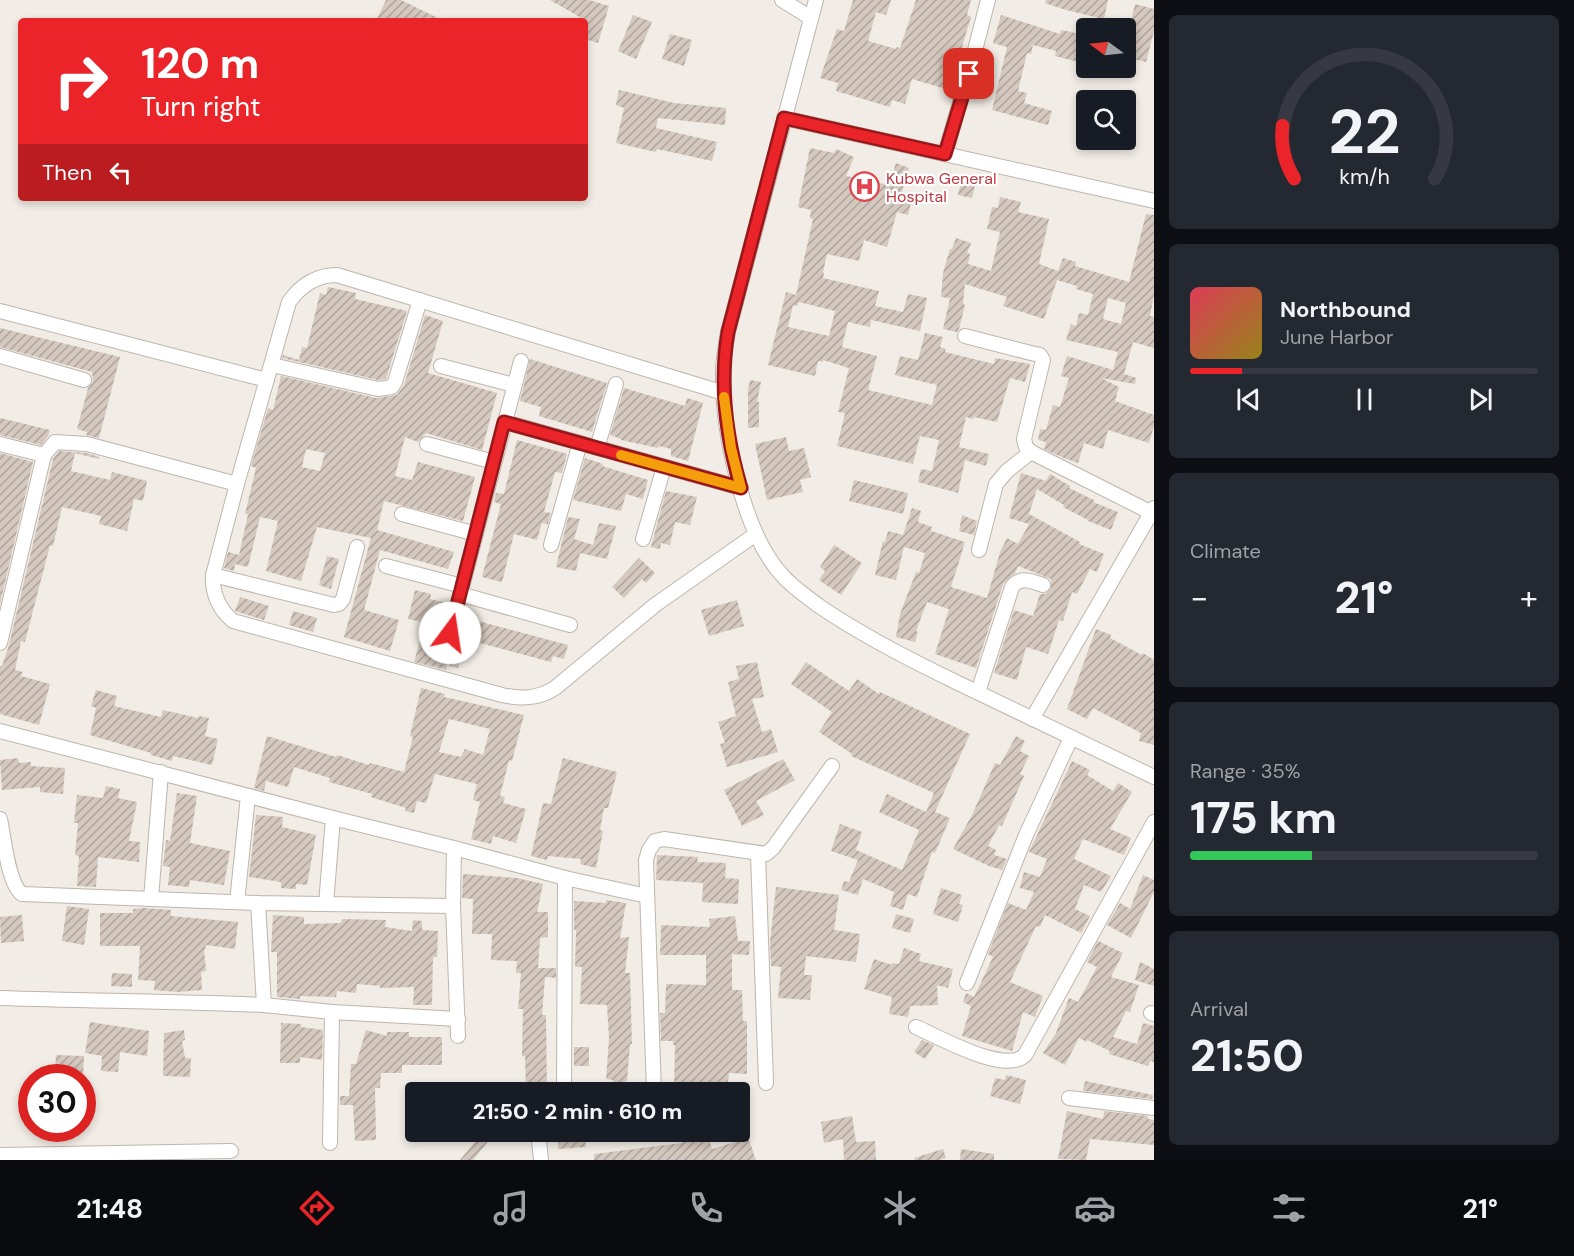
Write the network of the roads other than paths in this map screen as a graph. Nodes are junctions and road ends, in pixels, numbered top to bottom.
1 (782, 0) edge
2 (816, 0) edge
3 (988, 0) edge
4 (812, 18) junction
5 (784, 118) junction
6 (945, 154) junction
7 (1154, 201) edge
8 (420, 300) junction
9 (0, 311) edge
10 (965, 336) dead end
11 (0, 356) edge
12 (521, 362) dead end
13 (272, 364) junction
14 (441, 366) dead end
15 (84, 380) dead end
16 (267, 380) junction
17 (616, 384) dead end
18 (514, 385) junction
19 (723, 393) junction
20 (504, 422) junction
21 (580, 443) junction
22 (0, 444) edge
23 (427, 444) dead end
24 (597, 448) junction
25 (1031, 453) junction
26 (44, 455) junction
27 (494, 462) junction
28 (664, 467) junction
29 (237, 484) junction
30 (741, 488) junction
31 (1153, 511) edge
32 (402, 514) dead end
33 (476, 534) junction
34 (756, 534) junction
35 (643, 539) dead end
36 (551, 545) dead end
37 (357, 546) dead end
38 (979, 550) dead end
39 (386, 566) dead end
40 (213, 575) junction
41 (1042, 585) dead end
42 (461, 590) junction
43 (570, 625) dead end
44 (450, 633) dead end
45 (0, 643) edge
46 (978, 692) junction
47 (1032, 719) junction
48 (0, 731) edge
49 (1071, 738) junction
50 (832, 766) dead end
51 (161, 772) junction
52 (1154, 777) edge
53 (248, 796) junction
54 (333, 818) junction
55 (0, 819) edge
56 (1154, 822) edge
57 (454, 848) junction
58 (758, 854) junction
59 (566, 878) junction
60 (647, 896) junction
61 (151, 899) junction
62 (237, 902) junction
63 (258, 903) junction
64 (326, 904) junction
65 (453, 906) junction
66 (967, 983) dead end
67 (0, 998) edge
68 (264, 1005) junction
69 (332, 1012) junction
70 (458, 1019) junction
71 (916, 1027) dead end
72 (458, 1036) dead end
73 (564, 1082) edge
74 (654, 1082) edge
75 (766, 1083) dead end
76 (1069, 1098) dead end
77 (1154, 1108) edge
78 (539, 1142) edge
79 (330, 1143) dead end
80 (231, 1151) dead end
81 (0, 1155) edge
82 (541, 1160) edge

1 - 4 street
2 - 4 street
3 - 6 street
4 - 5 street
5 - 6 street
5 - 19 street
6 - 7 street
8 - 13 street
8 - 13 street
8 - 19 street
9 - 16 street
10 - 25 street
11 - 15 street
12 - 18 street
13 - 16 street
14 - 18 street
16 - 29 street
17 - 24 street
18 - 20 street
19 - 30 street
20 - 21 street
20 - 27 street
21 - 24 street
21 - 36 street
22 - 26 street
23 - 27 street
24 - 28 street
25 - 31 street
25 - 38 street
26 - 29 street
26 - 45 street
27 - 33 street
28 - 30 street
28 - 35 street
29 - 40 street
30 - 34 street
31 - 47 street
32 - 33 street
33 - 42 street
34 - 40 street
34 - 46 street
37 - 40 street
39 - 42 street
41 - 46 street
42 - 43 street
42 - 44 street
46 - 47 street
47 - 49 street
48 - 51 street
49 - 52 street
49 - 66 street
50 - 58 street
51 - 53 street
51 - 61 street
53 - 54 street
53 - 62 street
54 - 57 street
54 - 64 street
55 - 61 street
56 - 71 street
57 - 59 street
57 - 65 street
58 - 60 street
58 - 75 street
59 - 60 street
59 - 73 street
60 - 74 street
61 - 62 street
62 - 63 street
63 - 64 street
63 - 68 street
64 - 65 street
65 - 70 street
67 - 68 street
68 - 69 street
69 - 70 street
69 - 79 street
70 - 72 street
76 - 77 street
78 - 82 street
80 - 81 street

